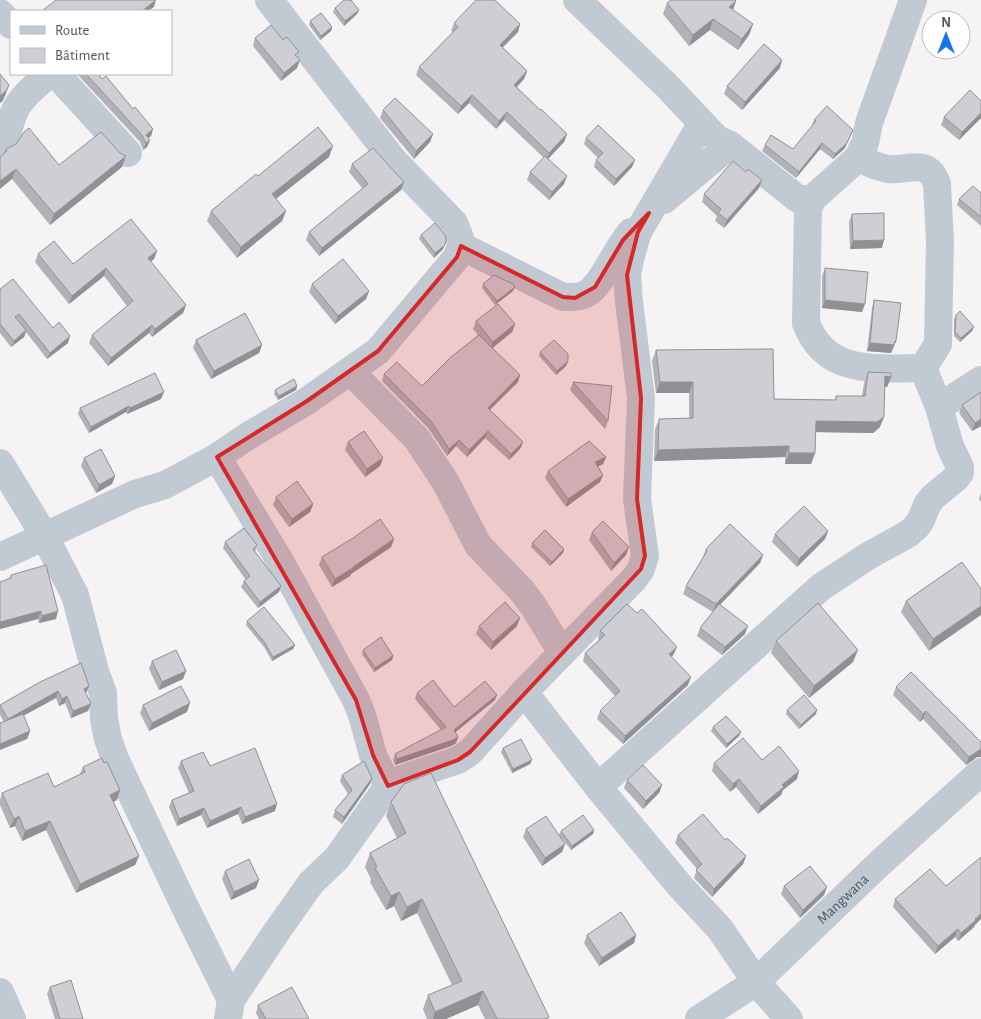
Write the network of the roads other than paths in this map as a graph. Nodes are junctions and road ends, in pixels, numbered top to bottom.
1 (268, 0) edge
2 (577, 0) edge
3 (912, 0) edge
4 (0, 13) edge
5 (10, 24) edge
6 (48, 75) edge
7 (57, 75) edge
8 (698, 119) junction
9 (0, 145) edge
10 (730, 145) junction
11 (128, 152) dead end
12 (858, 158) junction
13 (812, 199) junction
14 (649, 213) junction
15 (461, 246) junction
16 (923, 368) junction
17 (350, 371) junction
18 (981, 380) edge
19 (939, 407) junction
20 (217, 457) junction
21 (0, 463) edge
22 (44, 535) junction
23 (0, 557) edge
24 (562, 653) junction
25 (524, 692) junction
26 (981, 772) edge
27 (388, 786) junction
28 (598, 787) junction
29 (756, 982) junction
30 (0, 992) edge
31 (230, 1010) edge
32 (12, 1019) edge
33 (699, 1019) edge
34 (790, 1019) edge

1 - 15 street
2 - 8 street
3 - 12 street
4 - 5 street
6 - 9 street
7 - 11 street
8 - 10 street
8 - 14 street
10 - 13 street
10 - 14 street
12 - 13 street
12 - 16 street
13 - 16 street
14 - 15 street
14 - 24 street
15 - 17 street
16 - 19 street
17 - 20 street
17 - 24 street
18 - 19 street
19 - 28 street
20 - 22 street
20 - 27 street
21 - 22 street
22 - 23 street
22 - 31 street
24 - 25 street
25 - 27 street
25 - 28 street
26 - 29 street, Mangwana
27 - 31 street
28 - 29 street
29 - 33 street, Mangwana
29 - 34 street
30 - 32 street

